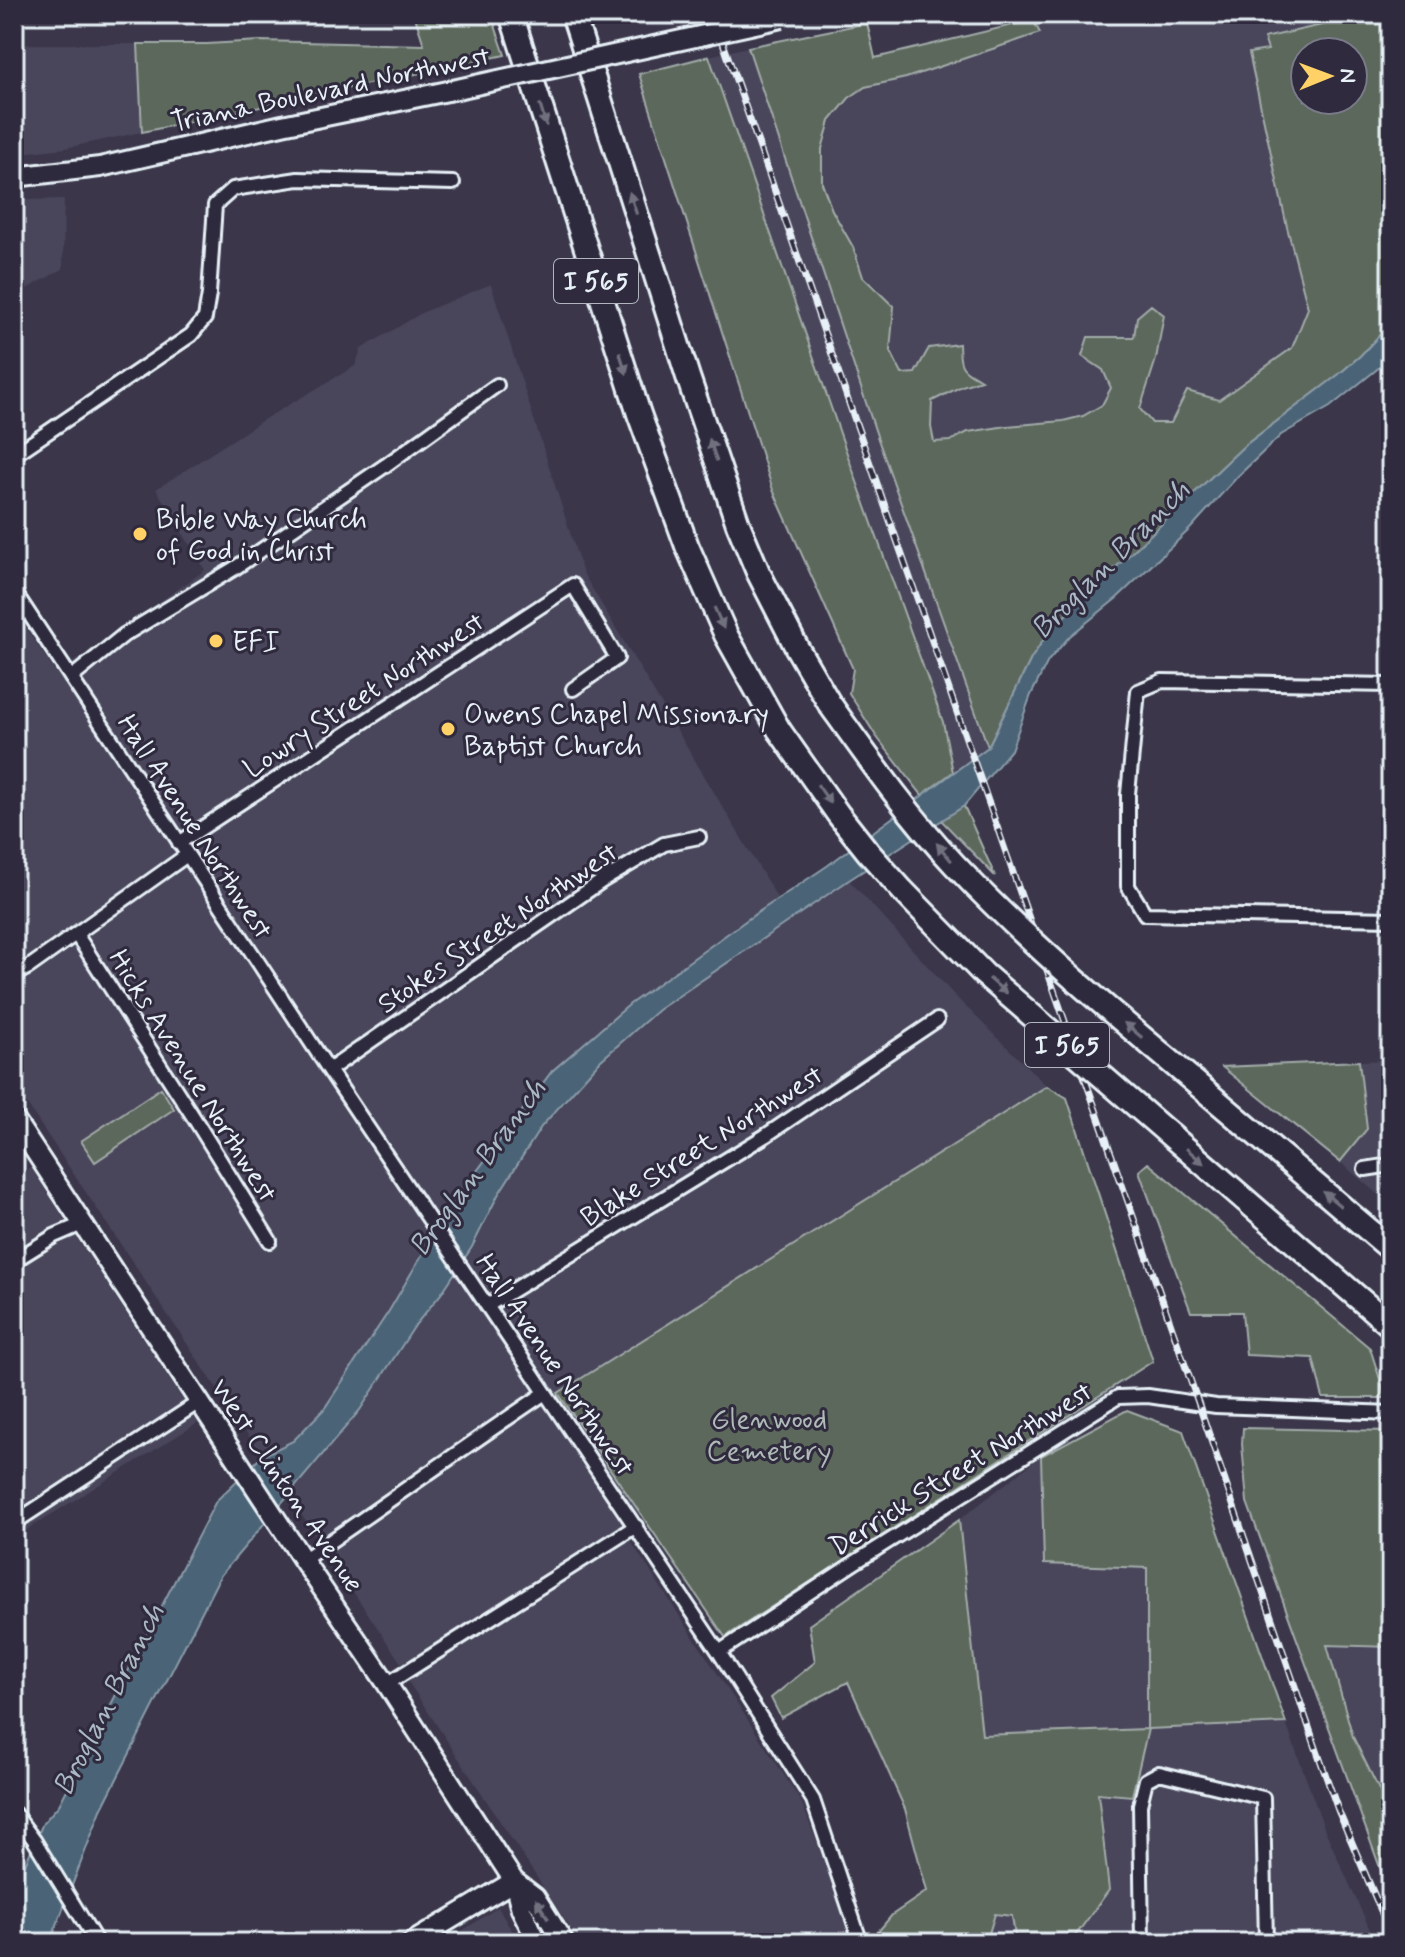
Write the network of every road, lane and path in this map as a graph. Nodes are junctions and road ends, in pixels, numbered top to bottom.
1 (511, 14) edge
2 (573, 14) edge
3 (790, 16) edge
4 (14, 177) edge
5 (453, 183) dead end
6 (497, 385) dead end
7 (14, 455) edge
8 (14, 591) edge
9 (71, 678) junction
10 (1391, 685) edge
11 (573, 689) dead end
12 (699, 837) dead end
13 (179, 843) junction
14 (187, 855) junction
15 (1391, 919) edge
16 (76, 934) junction
17 (14, 975) edge
18 (937, 1020) dead end
19 (329, 1070) junction
20 (15, 1125) edge
21 (1391, 1165) edge
22 (1365, 1169) dead end
23 (82, 1224) junction
24 (270, 1241) dead end
25 (1391, 1249) edge
26 (14, 1261) edge
27 (487, 1306) junction
28 (1391, 1326) edge
29 (545, 1393) junction
30 (199, 1402) junction
31 (1391, 1413) edge
32 (14, 1523) edge
33 (636, 1526) junction
34 (303, 1560) junction
35 (719, 1652) junction
36 (387, 1684) junction
37 (14, 1813) edge
38 (514, 1881) junction
39 (97, 1943) edge
40 (411, 1943) edge
41 (538, 1943) edge
42 (564, 1943) edge
43 (861, 1943) edge
44 (1142, 1943) edge
45 (1266, 1943) edge

1 -> 28 highway, I 565, bridge
25 -> 2 highway, I 565, bridge
3 - 4 street, Triana Boulevard Northwest, bridge
5 - 7 street
6 - 9 street
8 - 9 street, Hall Avenue Northwest
9 - 13 street, Hall Avenue Northwest
10 - 15 street
11 - 13 street, Lowry Street Northwest
12 - 19 street, Stokes Street Northwest
13 - 14 street, Hall Avenue Northwest
14 - 16 street
14 - 19 street, Hall Avenue Northwest
16 - 17 street
16 - 24 street, Hicks Avenue Northwest
18 - 27 street, Blake Street Northwest
19 - 27 street, Hall Avenue Northwest
20 - 23 street, West Clinton Avenue
21 - 22 street
23 - 26 street
23 - 30 street, West Clinton Avenue
27 - 29 street, Hall Avenue Northwest
29 - 33 street, Hall Avenue Northwest
29 - 34 street
30 - 32 street
30 - 34 street, West Clinton Avenue
31 - 35 street, Derrick Street Northwest
33 - 35 street, Hall Avenue Northwest
33 - 36 street
34 - 36 street, West Clinton Avenue
35 - 43 street, Hall Avenue Northwest
36 - 38 street, West Clinton Avenue
37 - 39 street
38 - 40 street
38 - 41 street, West Clinton Avenue
42 -> 38 street, West Clinton Avenue
44 - 45 street

